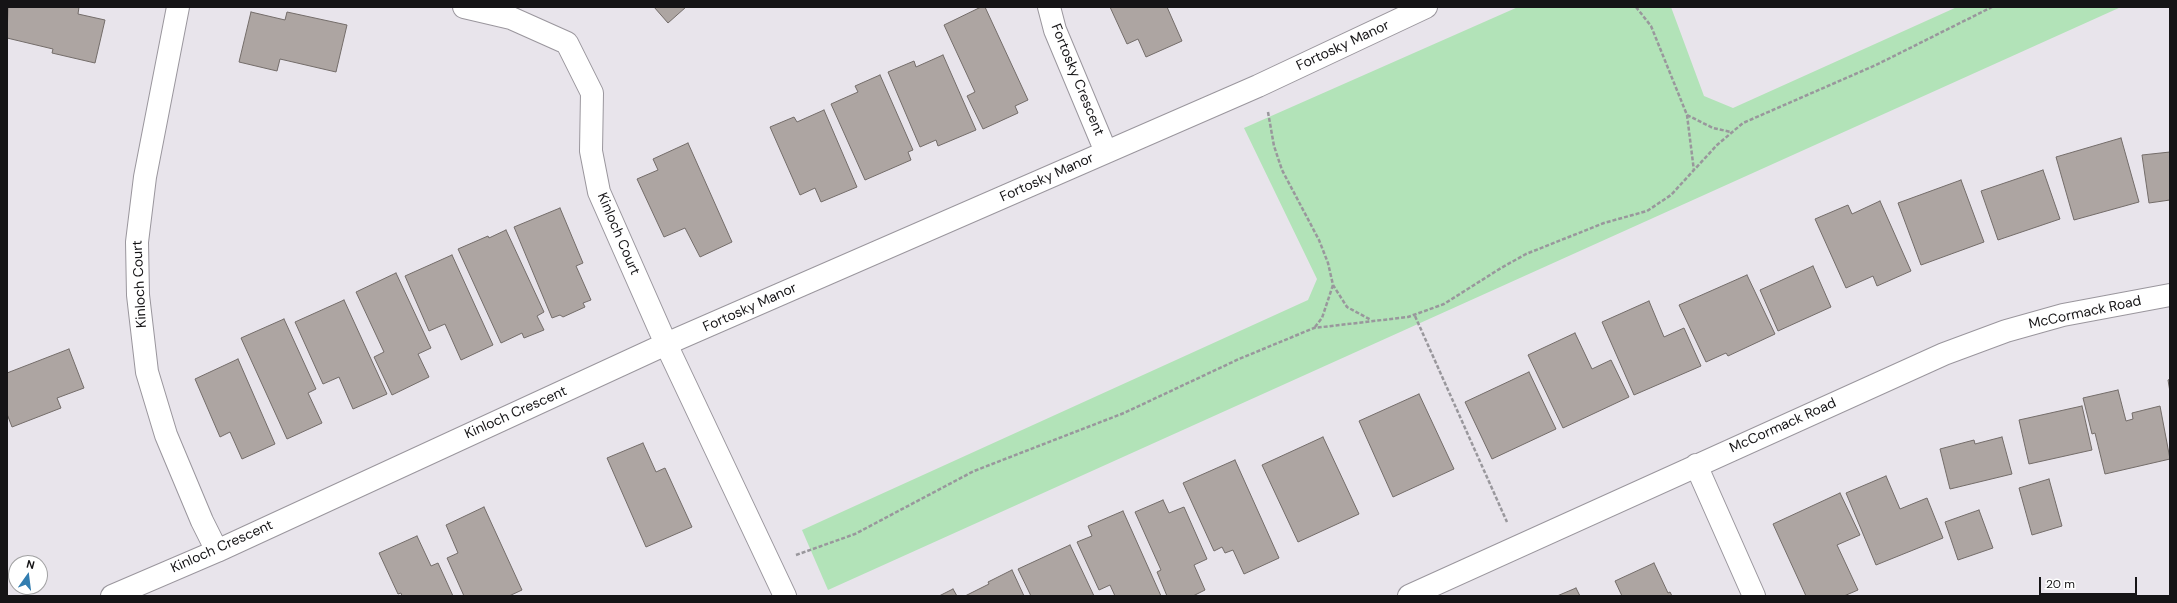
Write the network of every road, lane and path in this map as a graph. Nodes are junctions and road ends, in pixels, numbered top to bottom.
1 (178, 7) edge
2 (464, 7) edge
3 (1050, 7) edge
4 (1426, 7) edge
5 (1636, 7) edge
6 (1992, 7) edge
7 (1267, 107) dead end
8 (1687, 115) junction
9 (1731, 132) junction
10 (1106, 152) junction
11 (1694, 171) junction
12 (1333, 285) junction
13 (2170, 295) edge
14 (1415, 316) junction
15 (1371, 320) junction
16 (1314, 328) junction
17 (666, 344) junction
18 (1696, 465) junction
19 (1502, 512) dead end
20 (217, 550) junction
21 (793, 556) dead end
22 (112, 596) edge
23 (785, 596) edge
24 (1409, 596) edge
25 (1754, 596) edge

1 - 20 street, Kinloch Court
2 - 17 street, Kinloch Court
3 - 10 street, Fortosky Crescent
4 - 10 street, Fortosky Manor
5 - 8 path
6 - 9 path
7 - 12 path
8 - 9 path
8 - 11 path
9 - 11 path
10 - 17 street, Fortosky Manor
11 - 14 path
12 - 15 path
12 - 16 path
13 - 18 street, McCormack Road
14 - 15 path
14 - 19 path
15 - 16 path
16 - 21 path
17 - 20 street, Kinloch Crescent
17 - 23 street
18 - 24 street, McCormack Road
18 - 25 street
20 - 22 street, Kinloch Crescent

